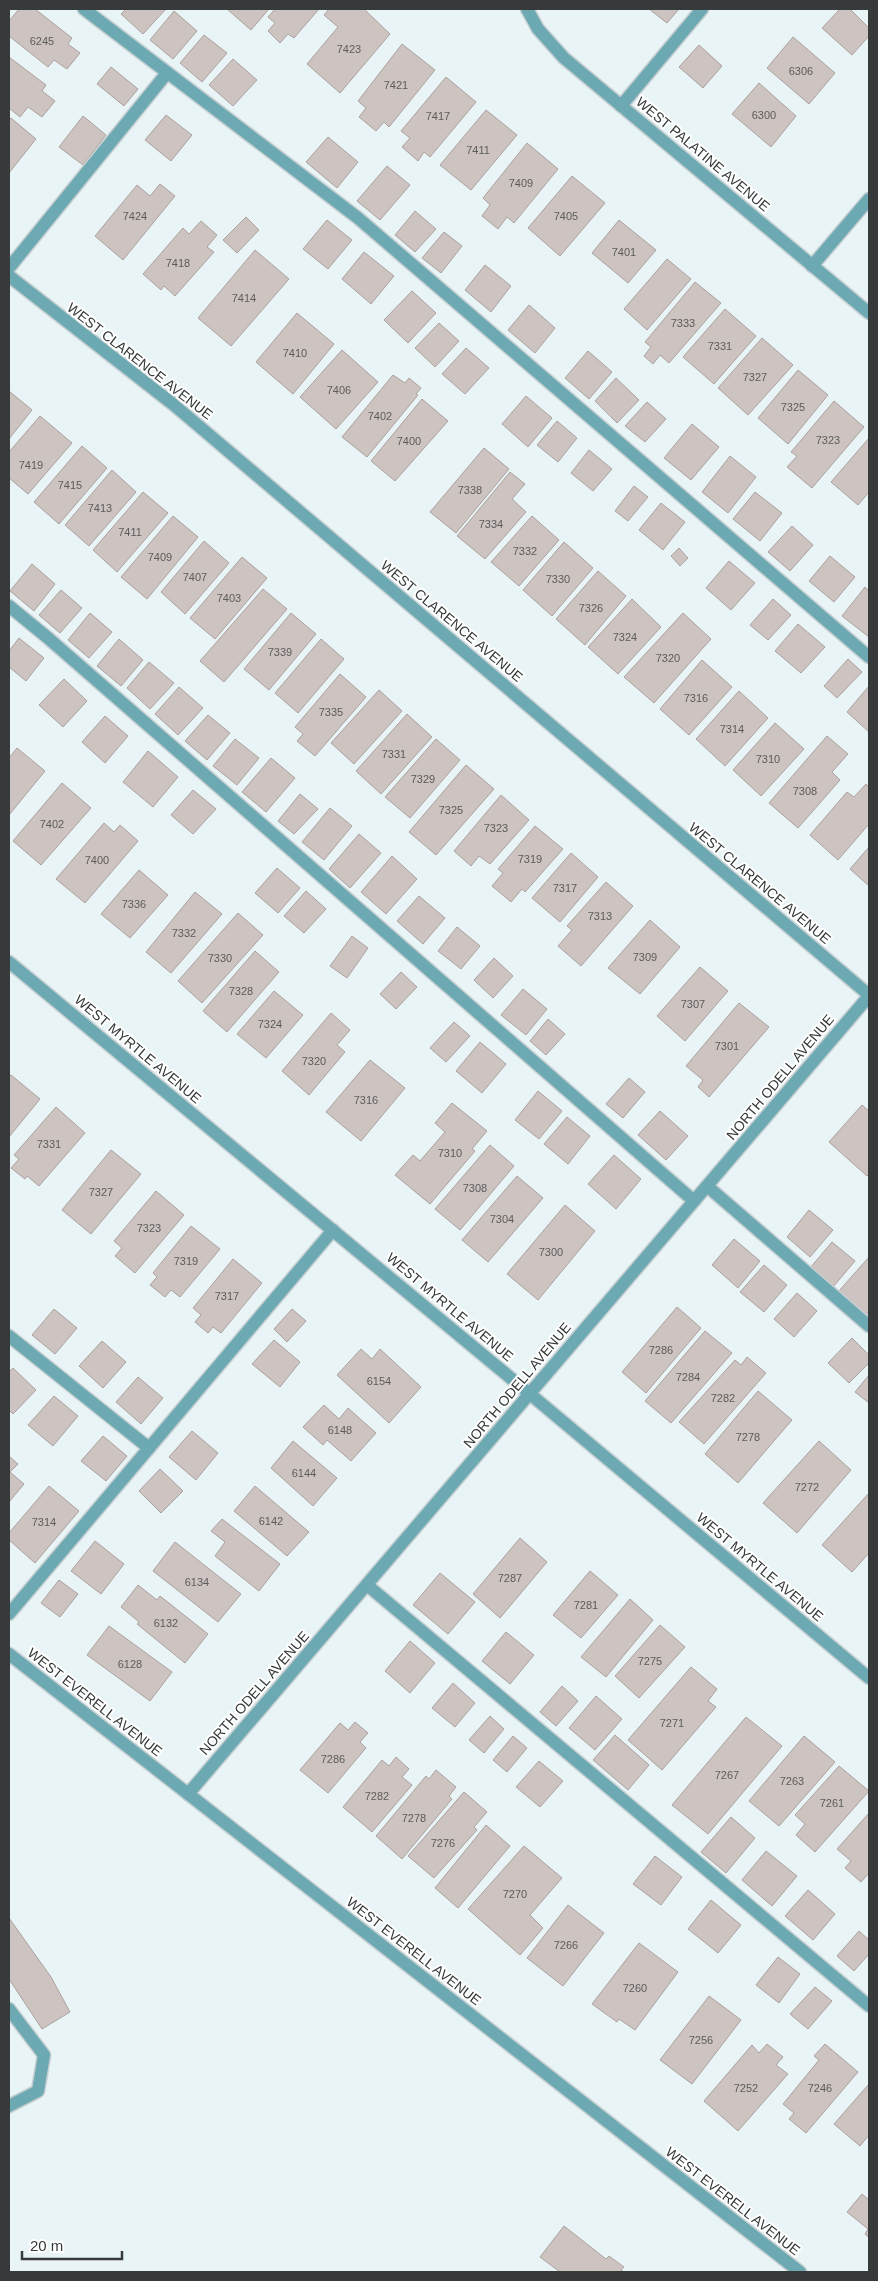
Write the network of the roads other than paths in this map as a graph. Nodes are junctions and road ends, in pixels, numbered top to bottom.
1 (84, 9) edge
2 (527, 9) edge
3 (702, 9) edge
4 (167, 73) junction
5 (621, 106) junction
6 (869, 200) edge
7 (812, 266) junction
8 (9, 268) edge
9 (9, 276) edge
10 (869, 313) edge
11 (9, 606) edge
12 (869, 657) edge
13 (9, 962) edge
14 (869, 996) edge
15 (707, 1186) junction
16 (694, 1201) junction
17 (333, 1230) junction
18 (869, 1326) edge
19 (9, 1336) edge
20 (530, 1394) junction
21 (149, 1448) junction
22 (367, 1585) junction
23 (9, 1614) edge
24 (9, 1654) edge
25 (869, 1678) edge
26 (188, 1794) junction
27 (869, 2006) edge
28 (9, 2010) edge
29 (9, 2106) edge
30 (800, 2272) edge

1 - 4 street
2 - 5 street, WEST PALATINE AVENUE
3 - 5 street
4 - 8 street
4 - 12 street
5 - 7 street, WEST PALATINE AVENUE
6 - 7 street
7 - 10 street, WEST PALATINE AVENUE
9 - 14 street, WEST CLARENCE AVENUE
11 - 16 street
13 - 17 street, WEST MYRTLE AVENUE
14 - 15 street, NORTH ODELL AVENUE
15 - 16 street, NORTH ODELL AVENUE
15 - 18 street
16 - 20 street, NORTH ODELL AVENUE
17 - 20 street, WEST MYRTLE AVENUE
17 - 21 street
19 - 21 street
20 - 22 street, NORTH ODELL AVENUE
20 - 25 street, WEST MYRTLE AVENUE
21 - 23 street
22 - 26 street, NORTH ODELL AVENUE
22 - 27 street
24 - 26 street, WEST EVERELL AVENUE
26 - 30 street, WEST EVERELL AVENUE
28 - 29 street

